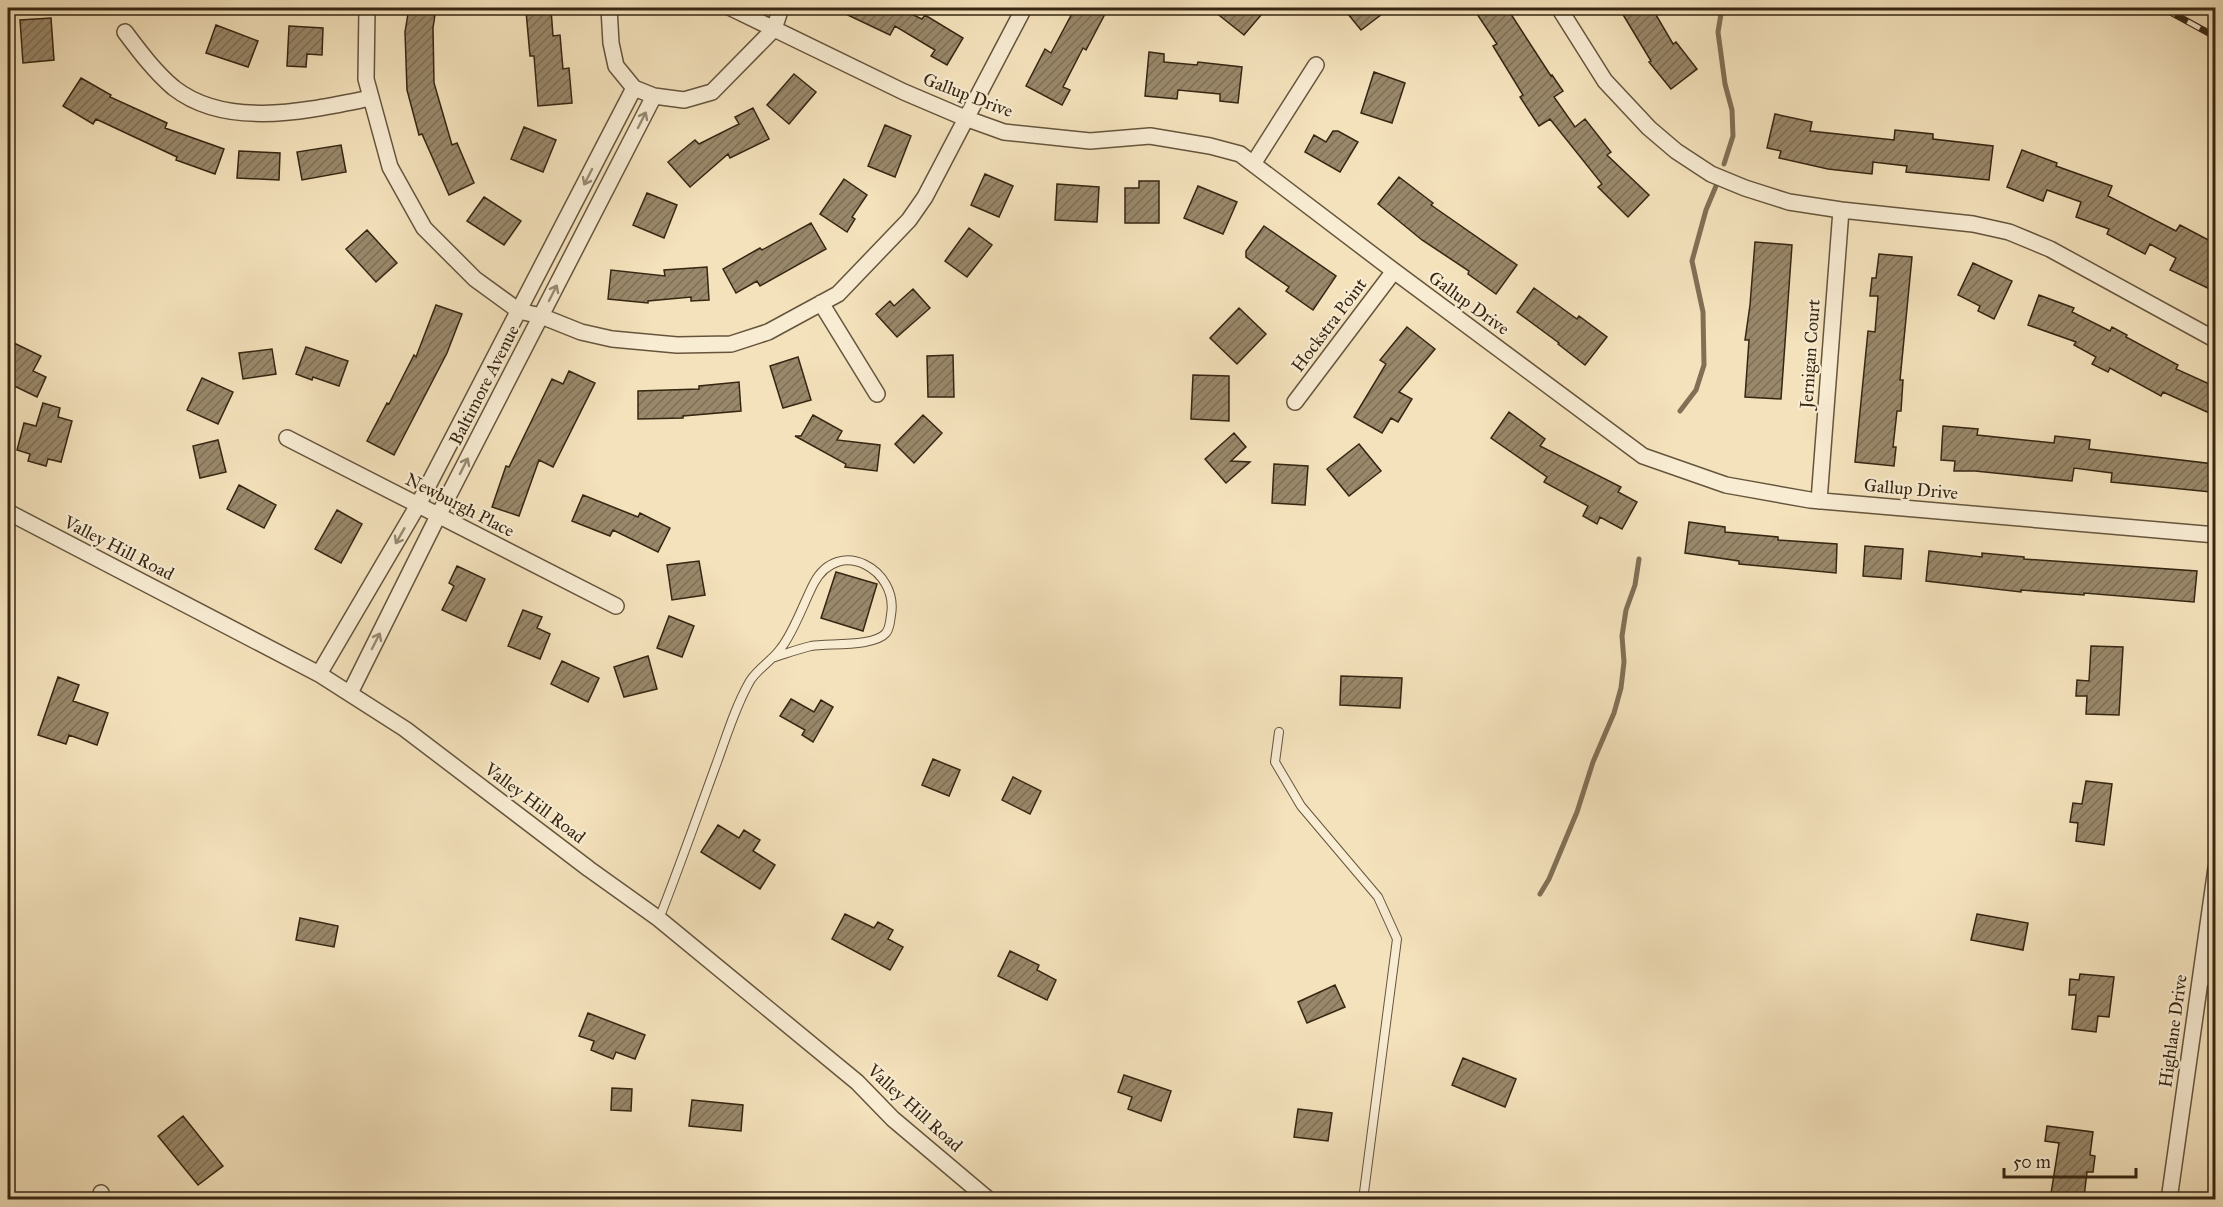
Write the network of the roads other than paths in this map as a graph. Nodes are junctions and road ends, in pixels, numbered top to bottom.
1 (367, 8) edge
2 (609, 8) edge
3 (731, 8) edge
4 (781, 8) edge
5 (1024, 8) edge
6 (1559, 8) edge
7 (774, 28) junction
8 (125, 32) dead end
9 (1316, 64) dead end
10 (634, 88) junction
11 (654, 96) junction
12 (371, 98) junction
13 (965, 118) junction
14 (1253, 164) junction
15 (1840, 210) junction
16 (1394, 272) junction
17 (821, 303) junction
18 (519, 311) junction
19 (541, 316) junction
20 (2216, 340) edge
21 (877, 394) dead end
22 (1295, 402) dead end
23 (286, 438) dead end
24 (1819, 501) junction
25 (418, 505) junction
26 (8, 512) edge
27 (438, 516) junction
28 (2216, 535) edge
29 (616, 606) dead end
30 (772, 658) junction
31 (319, 674) junction
32 (350, 693) junction
33 (1279, 732) dead end
34 (2216, 868) edge
35 (659, 919) junction
36 (2200, 980) junction
37 (2216, 982) edge
38 (989, 1200) edge
39 (1364, 1200) edge
40 (2169, 1200) edge

1 - 12 street
2 - 10 street
3 - 7 street, Gallup Drive
4 - 7 street
5 - 13 street
6 - 15 street
7 - 11 street
7 - 13 street, Gallup Drive
8 - 12 street
9 - 14 street
10 - 11 street
10 -> 18 street, Baltimore Avenue
19 -> 11 street, Baltimore Avenue
12 - 18 street
13 - 14 street, Gallup Drive
13 - 17 street
14 - 16 street, Gallup Drive
15 - 20 street
15 - 24 street, Jernigan Court
16 - 22 street, Hockstra Point
16 - 24 street, Gallup Drive
17 - 19 street
17 - 21 street
18 - 19 street
18 - 25 street, Baltimore Avenue
27 -> 19 street, Baltimore Avenue
23 - 25 street, Newburgh Place
24 - 28 street, Gallup Drive
25 - 27 street, Newburgh Place
25 -> 31 street, Baltimore Avenue
26 - 31 street, Valley Hill Road
27 - 29 street, Newburgh Place
32 -> 27 street, Baltimore Avenue
30 - 30 lane
30 - 35 lane
31 - 32 street, Valley Hill Road
32 - 35 street, Valley Hill Road
33 - 39 lane
34 - 36 street, Highlane Drive
35 - 38 street, Valley Hill Road
36 - 37 lane
36 - 40 street, Highlane Drive

